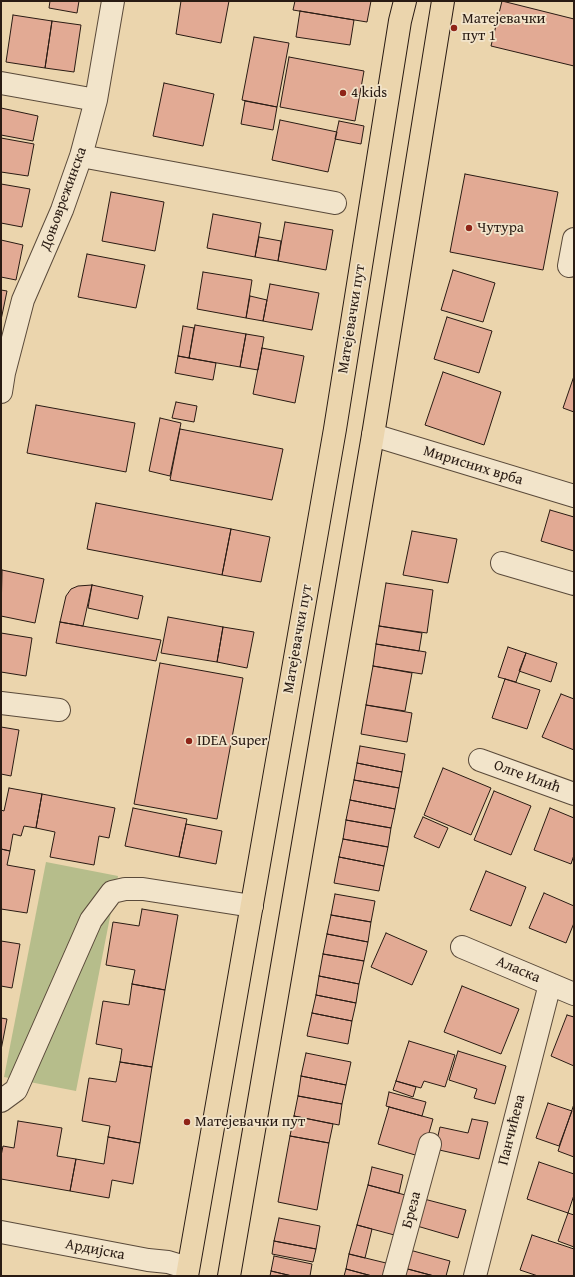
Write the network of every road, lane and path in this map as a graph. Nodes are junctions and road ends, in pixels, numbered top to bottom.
1 (113, 1) edge
2 (405, 1) edge
3 (443, 1) edge
4 (1, 83) edge
5 (96, 100) junction
6 (81, 156) junction
7 (335, 203) dead end
8 (574, 239) edge
9 (569, 266) dead end
10 (1, 392) edge
11 (373, 435) junction
12 (574, 496) edge
13 (502, 563) dead end
14 (574, 584) edge
15 (1, 703) edge
16 (59, 710) dead end
17 (480, 760) dead end
18 (574, 794) edge
19 (252, 906) junction
20 (462, 947) dead end
21 (550, 984) junction
22 (574, 994) edge
23 (1, 1101) edge
24 (430, 1144) dead end
25 (1, 1232) edge
26 (188, 1272) edge
27 (229, 1276) edge
28 (394, 1276) edge
29 (475, 1276) edge

1 - 5 street, Доњоврежинска
2 - 19 main road, Матејевачки пут
3 - 11 main road
4 - 5 street
5 - 6 street, Доњоврежинска
6 - 7 street
6 - 10 street, Доњоврежинска
8 - 9 street
11 - 12 street, Мирисних врба
11 - 27 main road
13 - 14 street
15 - 16 street
17 - 18 street, Олге Илић
19 - 23 street
19 - 26 main road, Матејевачки пут
20 - 21 street, Аласка
21 - 22 street, Аласка
21 - 29 street, Панчићева
24 - 28 street, Бреза
25 - 26 street, Ардијска

